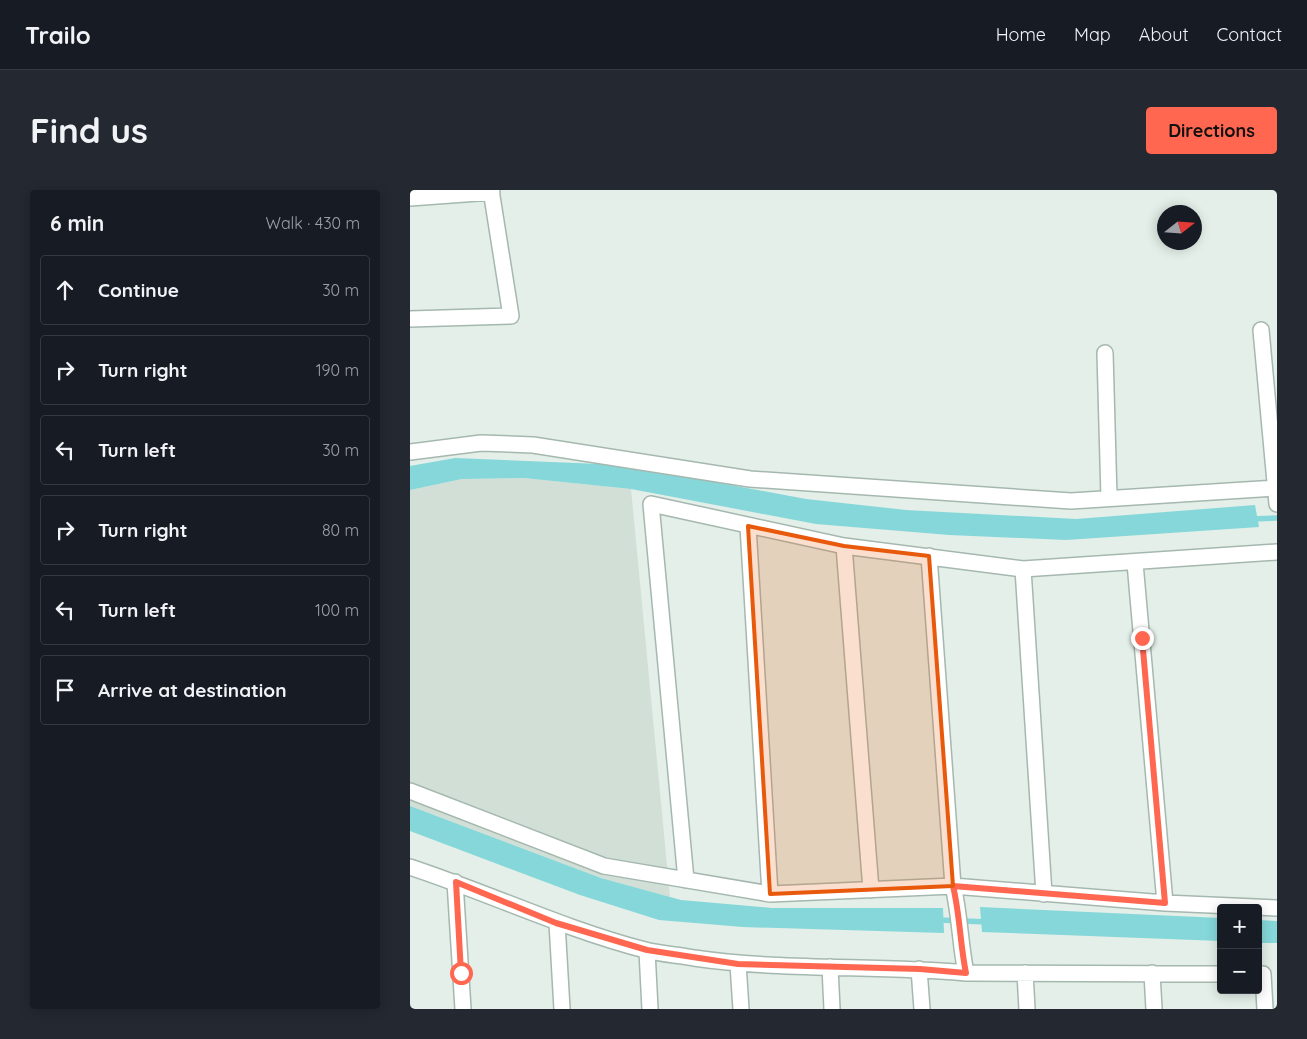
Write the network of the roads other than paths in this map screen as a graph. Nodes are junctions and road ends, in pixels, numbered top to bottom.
1 (492, 191) edge
2 (410, 198) edge
3 (410, 318) edge
4 (1261, 330) dead end
5 (1105, 353) dead end
6 (1271, 373) edge
7 (410, 452) edge
8 (1109, 498) junction
9 (1276, 498) edge
10 (748, 526) junction
11 (844, 546) junction
12 (929, 556) junction
13 (1277, 557) edge
14 (1135, 563) junction
15 (1023, 568) junction
16 (410, 791) edge
17 (410, 867) edge
18 (686, 880) junction
19 (456, 882) junction
20 (953, 886) junction
21 (871, 890) junction
22 (770, 894) junction
23 (1044, 894) junction
24 (1165, 903) junction
25 (1277, 908) edge
26 (556, 923) junction
27 (647, 950) junction
28 (738, 964) junction
29 (830, 967) junction
30 (920, 969) junction
31 (966, 973) junction
32 (1025, 973) junction
33 (1152, 973) junction
34 (1217, 974) edge
35 (1266, 974) edge
36 (463, 1009) edge
37 (562, 1009) edge
38 (650, 1009) edge
39 (741, 1009) edge
40 (832, 1009) edge
41 (922, 1009) edge
42 (1027, 1009) edge
43 (1154, 1009) edge
44 (1265, 1009) edge

1 - 2 street
1 - 3 street
4 - 6 street
5 - 8 street
6 - 9 street
7 - 8 street
8 - 9 street
10 - 11 street
10 - 18 street
10 - 22 street
11 - 12 street
11 - 21 street
12 - 15 street
12 - 20 street
13 - 14 street
14 - 15 street
14 - 24 street
15 - 23 street
16 - 18 street
17 - 19 street
18 - 22 street
19 - 26 street
19 - 36 street
20 - 21 street
20 - 23 street
20 - 31 street
21 - 22 street
23 - 24 street
24 - 25 street
26 - 27 street
26 - 37 street
27 - 28 street
27 - 38 street
28 - 29 street
28 - 39 street
29 - 30 street
29 - 40 street
30 - 31 street
30 - 41 street
31 - 32 street
32 - 33 street
32 - 42 street
33 - 34 street
33 - 43 street
35 - 44 street

